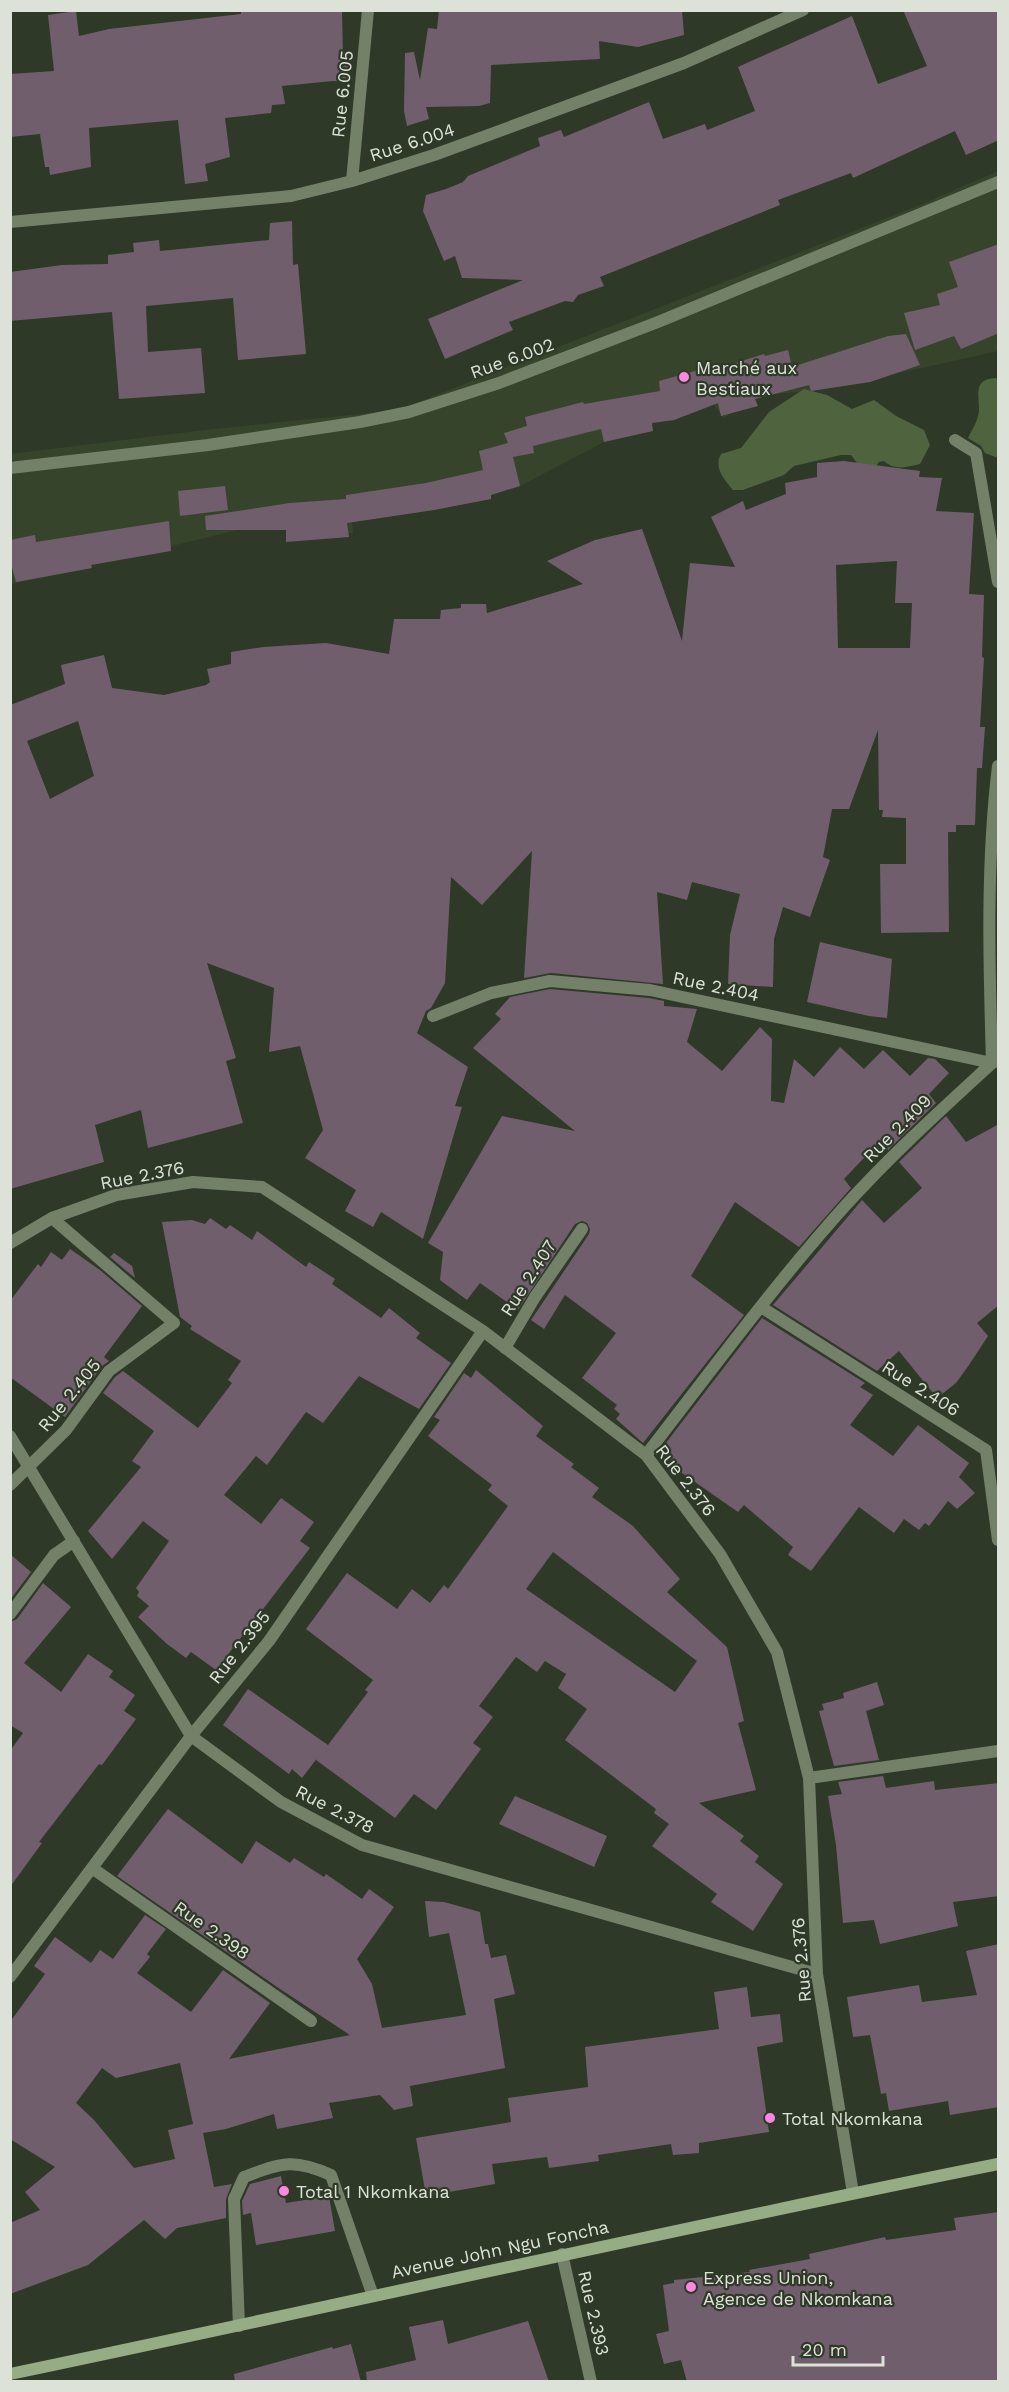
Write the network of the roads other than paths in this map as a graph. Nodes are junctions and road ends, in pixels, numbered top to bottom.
1 (368, 10) edge
2 (803, 10) edge
3 (352, 181) junction
4 (999, 182) edge
5 (10, 222) edge
6 (955, 440) dead end
7 (10, 468) edge
8 (999, 582) edge
9 (999, 766) edge
10 (433, 1016) dead end
11 (995, 1061) edge
12 (52, 1218) junction
13 (582, 1229) dead end
14 (10, 1243) edge
15 (761, 1307) junction
16 (483, 1331) junction
17 (505, 1348) junction
18 (10, 1436) edge
19 (646, 1455) junction
20 (30, 1468) junction
21 (10, 1485) edge
22 (999, 1540) edge
23 (74, 1541) junction
24 (10, 1614) edge
25 (191, 1736) junction
26 (999, 1751) edge
27 (809, 1778) junction
28 (92, 1869) junction
29 (817, 1974) junction
30 (10, 1977) edge
31 (311, 2021) dead end
32 (999, 2163) edge
33 (853, 2193) junction
34 (562, 2254) junction
35 (373, 2296) junction
36 (239, 2326) junction
37 (10, 2374) edge
38 (591, 2382) edge

1 - 3 street, Rue 6.005
2 - 3 street, Rue 6.004
3 - 5 street, Rue 6.004
4 - 7 street, Rue 6.002
6 - 8 street
9 - 11 street
10 - 11 street, Rue 2.404
11 - 15 street, Rue 2.409
12 - 14 street, Rue 2.376
12 - 16 street, Rue 2.376
12 - 20 street, Rue 2.405
13 - 17 street, Rue 2.407
15 - 19 street, Rue 2.409
15 - 22 street, Rue 2.406
16 - 17 street, Rue 2.376
16 - 25 street, Rue 2.395
17 - 19 street, Rue 2.376
18 - 20 street, Rue 2.378
19 - 27 street, Rue 2.376
20 - 21 street, Rue 2.405
20 - 23 street, Rue 2.378
23 - 24 street
23 - 25 street, Rue 2.378
25 - 28 street, Rue 2.395
25 - 29 street, Rue 2.378
26 - 27 street
27 - 29 street, Rue 2.376
28 - 30 street, Rue 2.395
28 - 31 street, Rue 2.398
29 - 33 street, Rue 2.376
32 - 33 main road, Avenue John Ngu Foncha
33 - 34 main road, Avenue John Ngu Foncha
34 - 35 main road, Avenue John Ngu Foncha
34 - 38 street, Rue 2.393
35 - 36 main road, Avenue John Ngu Foncha
35 - 36 street
36 - 37 main road, Avenue John Ngu Foncha

